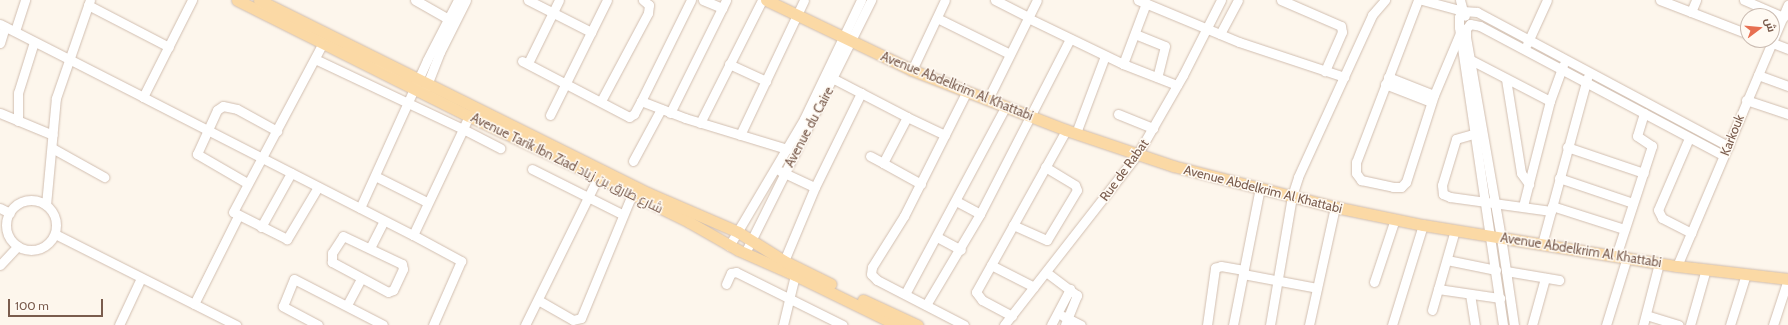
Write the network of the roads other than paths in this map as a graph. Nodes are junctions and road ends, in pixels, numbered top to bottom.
1 (25, 0) edge
2 (192, 0) edge
3 (237, 0) edge
4 (259, 0) edge
5 (415, 0) edge
6 (458, 0) edge
7 (466, 0) edge
8 (528, 0) edge
9 (559, 0) edge
10 (608, 0) edge
11 (643, 0) edge
12 (691, 0) edge
13 (703, 0) edge
14 (762, 0) edge
15 (766, 0) edge
16 (804, 0) edge
17 (862, 0) edge
18 (871, 0) edge
19 (944, 0) edge
20 (995, 0) edge
21 (1037, 0) edge
22 (1221, 0) edge
23 (1238, 0) edge
24 (1281, 0) edge
25 (1385, 0) edge
26 (1418, 0) edge
27 (1422, 0) edge
28 (1460, 0) edge
29 (1547, 0) edge
30 (1660, 0) edge
31 (1696, 0) edge
32 (1744, 0) edge
33 (1142, 2) edge
34 (89, 3) edge
35 (724, 4) edge
36 (1788, 7) edge
37 (1463, 11) junction
38 (1691, 12) junction
39 (554, 13) junction
40 (797, 15) junction
41 (1783, 17) junction
42 (937, 18) junction
43 (1028, 18) junction
44 (452, 21) junction
45 (1780, 22) edge
46 (1470, 24) junction
47 (3, 25) edge
48 (1208, 28) junction
49 (14, 31) junction
50 (1740, 31) edge
51 (591, 32) junction
52 (1460, 33) junction
53 (1135, 34) junction
54 (1220, 34) junction
55 (1070, 39) junction
56 (848, 40) junction
57 (1528, 40) junction
58 (34, 42) junction
59 (0, 43) edge
60 (323, 43) junction
61 (169, 46) junction
62 (1767, 48) edge
63 (1524, 50) junction
64 (1010, 54) junction
65 (1105, 56) junction
66 (69, 59) junction
67 (315, 59) junction
68 (1566, 59) junction
69 (1471, 60) junction
70 (729, 64) junction
71 (1124, 64) junction
72 (912, 70) junction
73 (1560, 70) junction
74 (1325, 71) junction
75 (1590, 72) junction
76 (1758, 75) junction
77 (1156, 77) junction
78 (1344, 77) junction
79 (1506, 79) junction
80 (834, 80) junction
81 (766, 81) junction
82 (1387, 81) junction
83 (566, 82) junction
84 (1584, 83) junction
85 (1177, 85) junction
86 (1788, 86) edge
87 (421, 87) junction
88 (967, 91) junction
89 (861, 93) junction
90 (143, 97) junction
91 (988, 99) junction
92 (1432, 99) junction
93 (1746, 100) junction
94 (601, 101) junction
95 (641, 101) junction
96 (1550, 102) junction
97 (409, 104) junction
98 (1006, 106) junction
99 (665, 111) junction
100 (0, 113) edge
101 (1644, 113) junction
102 (1118, 114) dead end
103 (1788, 114) edge
104 (550, 115) dead end
105 (469, 116) junction
106 (1033, 116) junction
107 (907, 117) junction
108 (18, 121) junction
109 (700, 123) junction
110 (1153, 128) junction
111 (463, 129) junction
112 (206, 130) junction
113 (278, 131) junction
114 (1071, 132) junction
115 (1479, 132) junction
116 (740, 134) junction
117 (53, 135) junction
118 (945, 135) junction
119 (1689, 138) junction
120 (1728, 146) junction
121 (1567, 147) junction
122 (52, 148) junction
123 (500, 148) dead end
124 (787, 149) junction
125 (1137, 155) junction
126 (870, 156) dead end
127 (1724, 156) junction
128 (262, 159) junction
129 (633, 161) dead end
130 (883, 163) junction
131 (1045, 167) junction
132 (532, 169) dead end
133 (780, 171) junction
134 (291, 173) junction
135 (1644, 173) junction
136 (375, 176) junction
137 (104, 177) dead end
138 (598, 177) junction
139 (1559, 178) junction
140 (247, 183) junction
141 (921, 184) junction
142 (1529, 184) junction
143 (318, 187) junction
144 (815, 187) junction
145 (1260, 188) junction
146 (632, 194) junction
147 (1292, 196) junction
148 (588, 197) junction
149 (956, 201) junction
150 (427, 202) junction
151 (1490, 202) junction
152 (1633, 203) junction
153 (46, 205) junction
154 (1523, 206) junction
155 (0, 208) edge
156 (360, 208) junction
157 (1336, 208) junction
158 (1551, 208) junction
159 (10, 213) junction
160 (622, 214) junction
161 (980, 214) junction
162 (238, 216) junction
163 (1395, 219) junction
164 (384, 221) junction
165 (1013, 225) junction
166 (1423, 225) junction
167 (261, 228) junction
168 (1624, 229) junction
169 (1455, 230) junction
170 (738, 232) junction
171 (1691, 232) junction
172 (54, 234) junction
173 (413, 235) junction
174 (1496, 236) junction
175 (936, 237) junction
176 (752, 241) junction
177 (1542, 244) junction
178 (18, 246) junction
179 (729, 246) junction
180 (370, 248) junction
181 (960, 250) junction
182 (745, 253) junction
183 (1622, 257) junction
184 (1447, 260) junction
185 (784, 261) junction
186 (1659, 263) junction
187 (0, 265) edge
188 (991, 265) junction
189 (1677, 266) junction
190 (1706, 269) junction
191 (1496, 270) junction
192 (1506, 271) junction
193 (1046, 272) junction
194 (1244, 272) junction
195 (1746, 274) junction
196 (795, 275) junction
197 (141, 278) junction
198 (1545, 278) junction
199 (361, 279) junction
200 (1788, 279) edge
201 (1278, 280) junction
202 (1559, 280) dead end
203 (1374, 282) dead end
204 (726, 284) dead end
205 (1034, 287) junction
206 (1317, 288) junction
207 (1070, 289) junction
208 (1438, 289) junction
209 (905, 294) junction
210 (1470, 294) junction
211 (1500, 298) junction
212 (789, 299) junction
213 (538, 300) junction
214 (194, 304) junction
215 (347, 305) junction
216 (926, 305) junction
217 (1432, 310) dead end
218 (1057, 313) junction
219 (1646, 315) junction
220 (1012, 316) junction
221 (1066, 322) edge
222 (233, 324) edge
223 (119, 325) edge
224 (318, 325) edge
225 (383, 325) edge
226 (433, 325) edge
227 (525, 325) edge
228 (783, 325) edge
229 (843, 325) edge
230 (897, 325) edge
231 (917, 325) edge
232 (964, 325) edge
233 (1004, 325) edge
234 (1051, 325) edge
235 (1081, 325) edge
236 (1207, 325) edge
237 (1233, 325) edge
238 (1270, 325) edge
239 (1308, 325) edge
240 (1392, 325) edge
241 (1475, 325) edge
242 (1503, 325) edge
243 (1514, 325) edge
244 (1532, 325) edge
245 (1606, 325) edge
246 (1642, 325) edge
247 (1678, 325) edge
248 (1690, 325) edge
249 (1730, 325) edge
250 (1773, 325) edge

1 - 49 street
2 - 61 street
3 - 60 main road, Avenue Tarik Ibn Ziad شارع طارق بن زياد
4 - 87 main road, Avenue Tarik Ibn Ziad شارع طارق بن زياد
5 - 44 street
6 - 44 street
7 - 44 street
8 - 39 street
9 - 39 street
10 - 51 street
11 - 94 street
12 - 95 street
13 - 35 street
14 - 70 street
15 - 40 main road, Avenue Abdelkrim Al Khattabi
16 - 40 street
17 - 56 street, Avenue du Caire
18 - 56 street, Avenue du Caire
19 - 42 street
20 - 43 street
21 - 43 street
22 - 48 street, Rue de Rabat
23 - 54 street
24 - 74 street
25 - 78 street
26 - 82 street
27 - 37 street
28 - 37 street
29 - 57 street
30 - 38 street
31 - 38 street
32 - 41 street
33 - 48 street
33 - 53 street
34 - 61 street
34 - 66 street
35 - 99 street
36 - 41 street, Karkouk
37 - 46 street
37 - 52 street
37 - 57 street
38 - 50 street
39 - 51 street
39 - 83 street
40 - 56 main road, Avenue Abdelkrim Al Khattabi
40 - 81 street
41 - 45 street, Karkouk
42 - 64 street
42 - 72 street
43 - 55 street
43 - 64 street
44 - 87 street
46 - 63 street
46 - 69 street
47 - 49 street
47 - 59 street
48 - 54 street
48 - 85 street, Rue de Rabat
49 - 58 street
51 - 83 street
52 - 92 street
52 - 115 street
53 - 71 street
53 - 77 street
54 - 74 street
55 - 65 street
55 - 106 street
56 - 72 main road, Avenue Abdelkrim Al Khattabi
56 - 80 street, Avenue du Caire
56 - 124 street, Avenue du Caire
57 - 63 street
57 - 68 street
58 - 66 street
58 - 108 street
60 - 67 street
60 - 87 main road, Avenue Tarik Ibn Ziad شارع طارق بن زياد
61 - 90 street
62 - 76 street, Karkouk
63 - 73 street
64 - 91 street
65 - 71 street
65 - 114 street
66 - 90 street
66 - 117 street
67 - 97 street
67 - 113 street
68 - 73 street
68 - 75 street
69 - 79 street
69 - 115 street
70 - 81 street
70 - 109 street
71 - 77 street
72 - 88 main road, Avenue Abdelkrim Al Khattabi
73 - 84 street
73 - 96 street
74 - 78 street
75 - 84 street
75 - 120 street
76 - 86 street
76 - 93 street, Karkouk
77 - 85 street
78 - 147 street
79 - 96 street
79 - 142 street
80 - 89 street
80 - 133 street, Avenue du Caire
81 - 116 street
82 - 92 street
82 - 92 street
83 - 94 street
83 - 104 street
84 - 101 street
84 - 121 street
85 - 110 street, Rue de Rabat
87 - 97 street
87 - 105 main road, Avenue Tarik Ibn Ziad شارع طارق بن زياد
87 - 170 main road, Avenue Tarik Ibn Ziad شارع طارق بن زياد
88 - 91 main road, Avenue Abdelkrim Al Khattabi
88 - 118 street
89 - 107 street
89 - 144 street
90 - 112 street
91 - 98 main road, Avenue Abdelkrim Al Khattabi
93 - 103 street
93 - 120 street, Karkouk
94 - 95 street
95 - 99 street
96 - 142 street
97 - 111 street
97 - 136 street
98 - 106 main road, Avenue Abdelkrim Al Khattabi
98 - 149 street
99 - 109 street
99 - 129 street
100 - 108 street
101 - 119 street
101 - 135 street
102 - 110 street
105 - 111 street
105 - 138 main road, Avenue Tarik Ibn Ziad شارع طارق بن زياد
106 - 114 main road, Avenue Abdelkrim Al Khattabi
106 - 161 street
107 - 118 street
107 - 130 street
108 - 117 street
109 - 116 street
110 - 125 street, Rue de Rabat
111 - 123 street
111 - 150 street
112 - 113 street
112 - 128 street
112 - 140 street
113 - 128 street
114 - 125 main road, Avenue Abdelkrim Al Khattabi
114 - 131 street
115 - 151 street
115 - 151 street
116 - 124 street
117 - 122 street
118 - 141 street
119 - 127 street
119 - 171 street
120 - 127 street, Karkouk
121 - 135 street
121 - 139 street
122 - 137 street
122 - 153 street
124 - 133 street, Avenue du Caire
125 - 145 main road, Avenue Abdelkrim Al Khattabi
125 - 193 street, Rue de Rabat
126 - 130 street
127 - 171 street, Karkouk
128 - 134 street
128 - 140 street
130 - 141 street
131 - 165 street
131 - 165 street
132 - 148 street
133 - 144 street
133 - 170 street, Avenue du Caire
133 - 176 street, Avenue du Caire
134 - 143 street
134 - 167 street
135 - 152 street
136 - 150 street
136 - 156 street
138 - 146 main road, Avenue Tarik Ibn Ziad شارع طارق بن زياد
138 - 148 street
139 - 152 street
139 - 158 street
140 - 162 street
141 - 209 street
142 - 154 street
143 - 156 street
143 - 167 street
144 - 185 street
145 - 147 main road, Avenue Abdelkrim Al Khattabi
145 - 194 street
146 - 160 street
146 - 179 main road, Avenue Tarik Ibn Ziad شارع طارق بن زياد
147 - 157 main road, Avenue Abdelkrim Al Khattabi
147 - 201 street
148 - 160 street
148 - 213 street
149 - 161 street
149 - 175 street
150 - 173 street
151 - 154 street
151 - 174 street
152 - 168 street
153 - 159 street
153 - 172 street
154 - 158 street
155 - 159 street
156 - 164 street
157 - 163 main road, Avenue Abdelkrim Al Khattabi
157 - 206 street
158 - 168 street
158 - 177 street
159 - 178 street
160 - 213 street
161 - 181 street
162 - 167 street
162 - 214 street
163 - 166 main road, Avenue Abdelkrim Al Khattabi
163 - 203 street
164 - 173 street
164 - 180 street
165 - 188 street
166 - 169 main road, Avenue Abdelkrim Al Khattabi
166 - 240 street
168 - 183 street
169 - 174 main road, Avenue Abdelkrim Al Khattabi
169 - 184 street
170 - 176 main road, Avenue Tarik Ibn Ziad شارع طارق بن زياد
170 - 179 street, Avenue du Caire
171 - 189 street, Karkouk
172 - 178 street
172 - 197 street
173 - 226 street
174 - 177 main road, Avenue Abdelkrim Al Khattabi
174 - 191 street
174 - 192 street
175 - 181 street
175 - 209 street
176 - 182 street, Avenue du Caire
176 - 185 main road, Avenue Tarik Ibn Ziad شارع طارق بن زياد
177 - 183 main road, Avenue Abdelkrim Al Khattabi
178 - 187 street
179 - 182 main road, Avenue Tarik Ibn Ziad شارع طارق بن زياد
180 - 199 street
180 - 199 street
181 - 216 street
182 - 196 main road, Avenue Tarik Ibn Ziad شارع طارق بن زياد
183 - 186 main road, Avenue Abdelkrim Al Khattabi
183 - 245 street
184 - 191 street
184 - 208 street
185 - 231 main road, Avenue Tarik Ibn Ziad شارع طارق بن زياد
186 - 189 main road, Avenue Abdelkrim Al Khattabi
186 - 219 street
188 - 205 street
188 - 220 street
189 - 190 main road, Avenue Abdelkrim Al Khattabi
190 - 195 main road, Avenue Abdelkrim Al Khattabi
190 - 248 street
191 - 211 street
192 - 198 street
192 - 243 street
193 - 205 street, Rue de Rabat
193 - 207 street
194 - 201 street
194 - 236 street
194 - 237 street
195 - 200 main road, Avenue Abdelkrim Al Khattabi
195 - 249 street
196 - 212 street
196 - 230 main road, Avenue Tarik Ibn Ziad شارع طارق بن زياد
197 - 214 street
197 - 223 street
198 - 202 street
198 - 244 street
199 - 215 street
200 - 250 street
201 - 206 street
201 - 238 street
204 - 212 street
205 - 220 street, Rue de Rabat
206 - 239 street
207 - 218 street
207 - 221 street
208 - 210 street
208 - 217 street
209 - 216 street
210 - 211 street
210 - 241 street
211 - 242 street
212 - 228 street
212 - 229 street
213 - 227 street
214 - 222 street
215 - 224 street
215 - 225 street
216 - 232 street
218 - 221 street
218 - 234 street
219 - 246 street
219 - 247 street
220 - 233 street, Rue de Rabat
221 - 235 street

